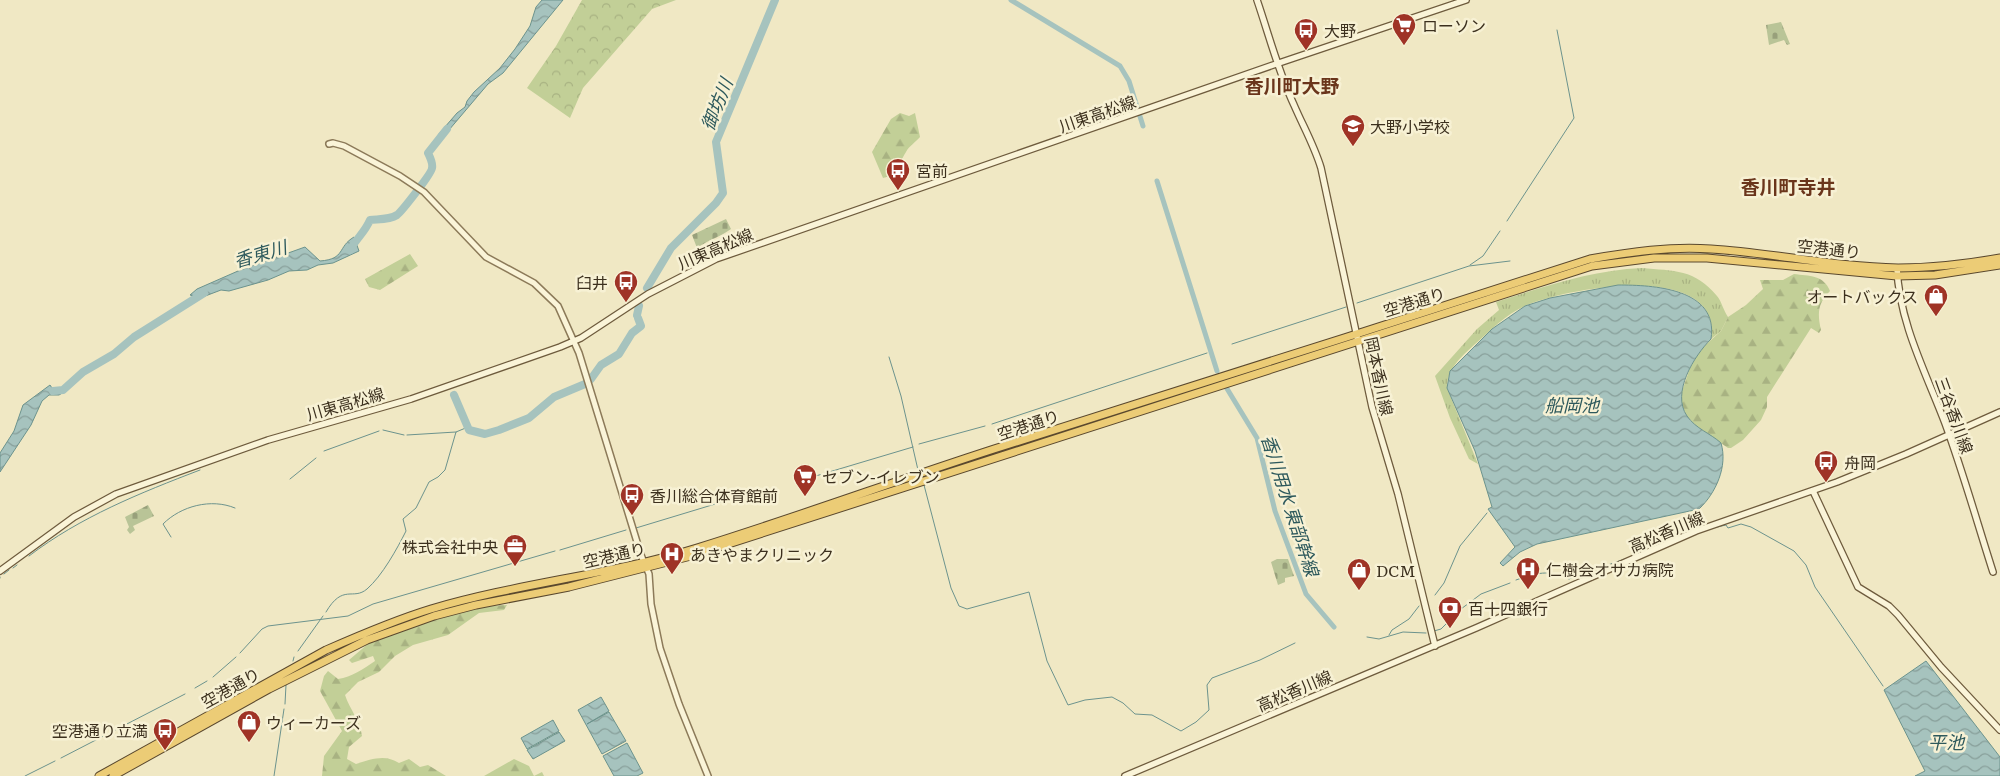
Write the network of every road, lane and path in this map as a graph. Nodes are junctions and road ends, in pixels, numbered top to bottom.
1 (1257, 0) edge
2 (1466, 0) edge
3 (1279, 63) junction
4 (328, 144) dead end
5 (2000, 258) edge
6 (2000, 265) edge
7 (1897, 268) junction
8 (1898, 276) junction
9 (1358, 336) junction
10 (574, 341) junction
11 (2000, 412) edge
12 (1949, 435) junction
13 (1812, 491) junction
14 (645, 565) junction
15 (0, 571) edge
16 (1993, 572) dead end
17 (1435, 646) junction
18 (2000, 730) edge
19 (99, 776) edge
20 (113, 776) edge
21 (708, 776) edge
22 (1125, 776) edge

1 - 3 main road, 岡本香川線
2 - 3 main road, 川東高松線
3 - 9 main road, 岡本香川線
3 - 10 main road, 川東高松線
4 - 10 street
5 - 7 highway, 空港通り
6 - 8 highway, 空港通り
7 - 8 main road, 三谷香川線
7 - 9 highway, 空港通り
8 - 9 highway, 空港通り
8 - 12 main road, 三谷香川線
9 - 14 highway, 空港通り
9 - 17 main road, 岡本香川線
10 - 14 street
10 - 15 main road, 川東高松線
11 - 12 main road, 高松香川線
12 - 13 main road, 高松香川線
12 - 16 main road, 三谷香川線
13 - 17 main road, 高松香川線
13 - 18 main road
14 - 19 highway, 空港通り
14 - 20 highway, 空港通り
14 - 21 street
17 - 22 main road, 高松香川線

